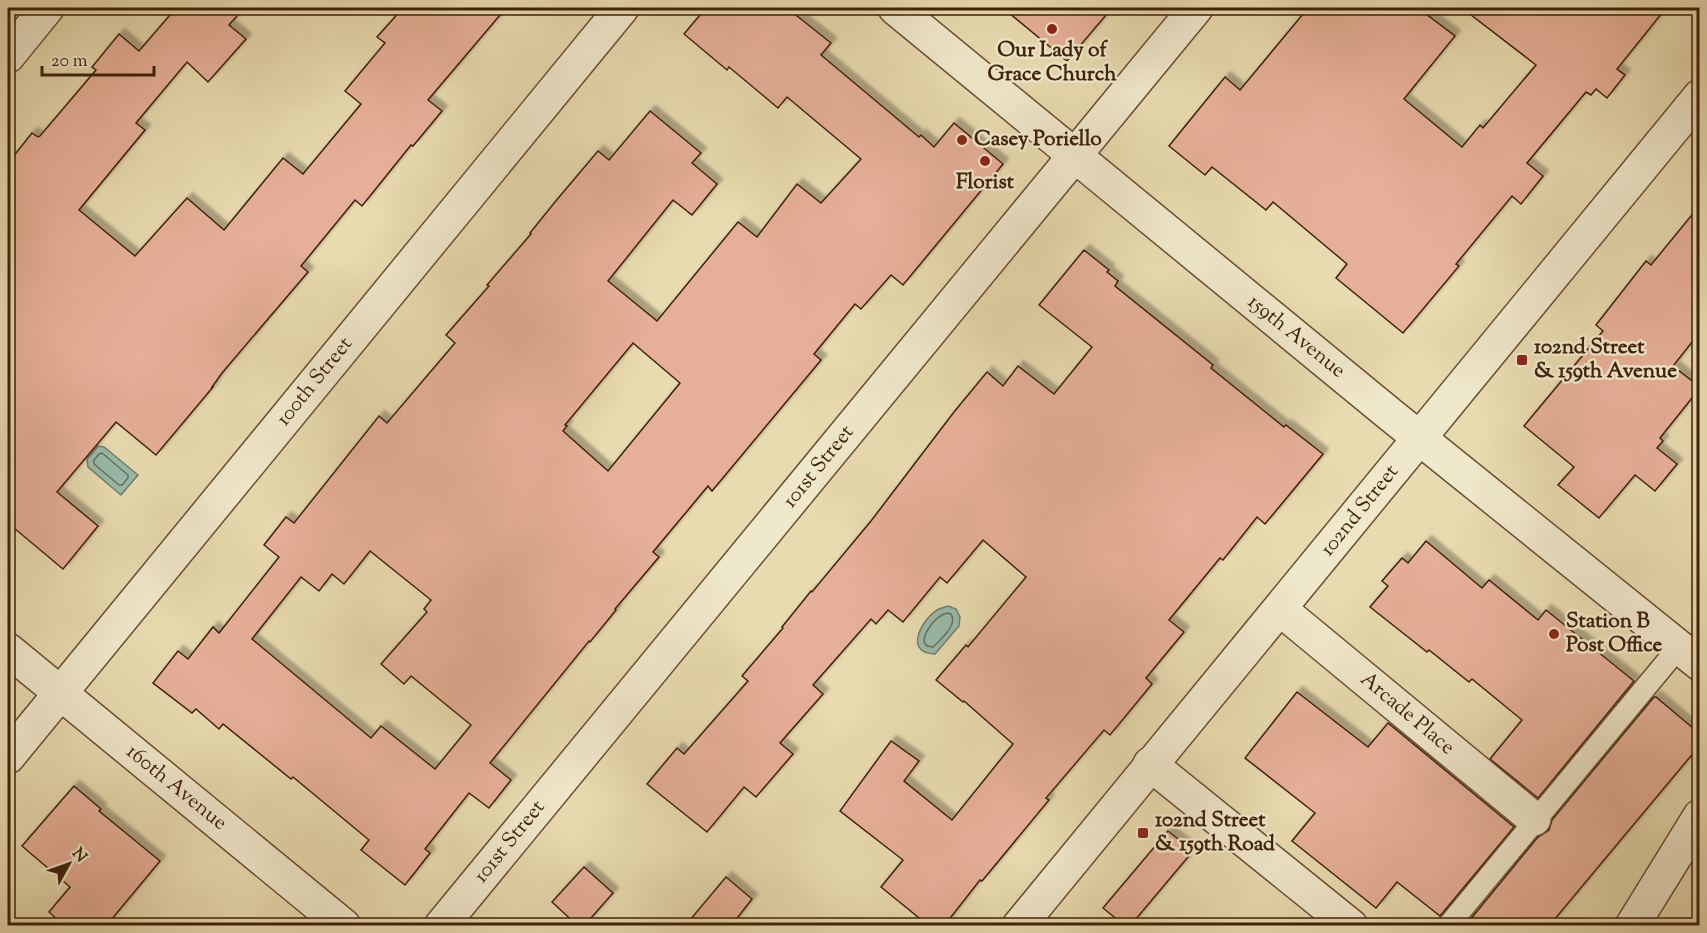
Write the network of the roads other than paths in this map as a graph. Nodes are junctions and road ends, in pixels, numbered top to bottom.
1 (47, 8) edge
2 (622, 8) edge
3 (895, 8) edge
4 (1196, 8) edge
5 (8, 56) edge
6 (1700, 96) edge
7 (1075, 155) junction
8 (1420, 438) junction
9 (1280, 609) junction
10 (8, 650) edge
11 (1689, 656) edge
12 (60, 693) junction
13 (8, 757) edge
14 (1150, 764) junction
15 (1700, 816) edge
16 (1534, 819) junction
17 (344, 926) edge
18 (441, 926) edge
19 (1019, 926) edge
20 (1351, 926) edge
21 (1448, 926) edge
22 (1632, 926) edge

1 - 5 street
2 - 12 street, 100th Street
3 - 7 street, 159th Avenue
4 - 7 street, 101st Street
6 - 8 street, 102nd Street
7 - 8 street, 159th Avenue
7 - 18 street, 101st Street
8 - 9 street, 102nd Street
8 - 11 street, 159th Avenue
9 - 14 street, 102nd Street
9 - 16 street, Arcade Place
10 - 12 street, 160th Avenue
11 - 16 lane
12 - 13 street, 100th Street
12 - 17 street, 160th Avenue
14 - 19 street, 102nd Street
14 - 20 street
15 - 22 street
16 - 21 lane

